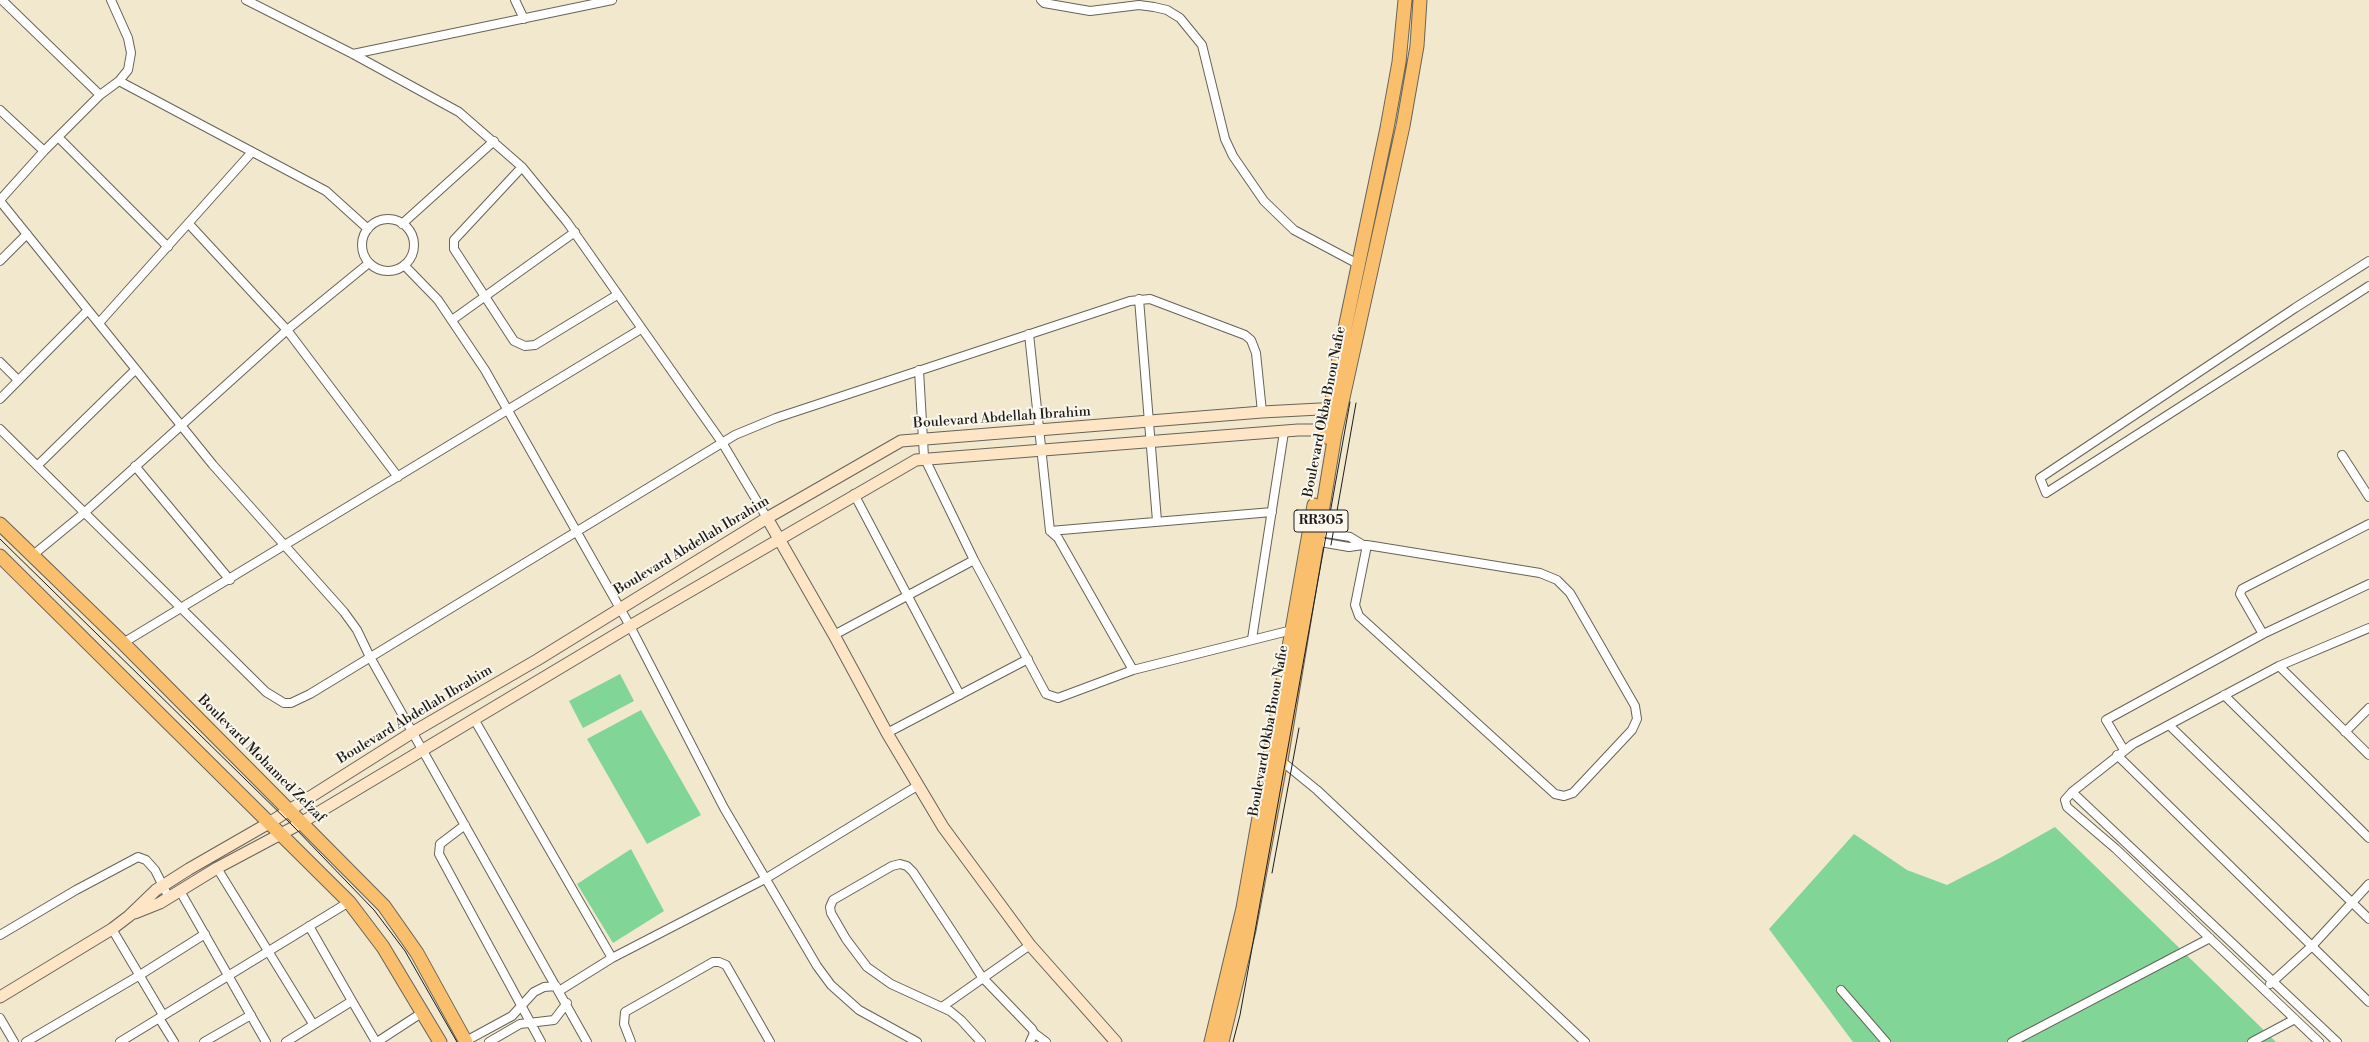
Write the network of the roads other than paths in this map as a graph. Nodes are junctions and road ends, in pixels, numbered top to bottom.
1 (111, 0) edge
2 (246, 0) edge
3 (515, 0) edge
4 (612, 0) edge
5 (1041, 0) edge
6 (1404, 0) edge
7 (1420, 0) edge
8 (6, 1) edge
9 (578, 3) edge
10 (524, 19) junction
11 (353, 54) junction
12 (119, 81) junction
13 (100, 95) junction
14 (0, 110) edge
15 (59, 138) junction
16 (494, 141) junction
17 (44, 151) junction
18 (252, 152) junction
19 (522, 167) junction
20 (0, 200) edge
21 (189, 224) junction
22 (402, 224) junction
23 (368, 228) junction
24 (575, 232) junction
25 (27, 234) junction
26 (168, 247) junction
27 (0, 261) edge
28 (2369, 261) edge
29 (369, 263) junction
30 (1358, 264) junction
31 (404, 265) junction
32 (2369, 286) edge
33 (486, 295) junction
34 (617, 295) junction
35 (1139, 299) junction
36 (87, 311) junction
37 (452, 320) junction
38 (98, 323) junction
39 (641, 329) junction
40 (287, 330) junction
41 (1029, 334) junction
42 (0, 362) edge
43 (135, 370) junction
44 (919, 370) junction
45 (18, 380) junction
46 (0, 399) edge
47 (1336, 408) junction
48 (508, 410) junction
49 (1262, 412) junction
50 (1150, 422) junction
51 (180, 424) junction
52 (0, 429) edge
53 (1039, 430) junction
54 (1284, 432) junction
55 (1331, 433) junction
56 (922, 438) junction
57 (1150, 442) junction
58 (723, 444) junction
59 (1042, 449) junction
60 (2342, 455) dead end
61 (924, 458) junction
62 (38, 465) junction
63 (135, 466) junction
64 (398, 477) junction
65 (854, 494) junction
66 (2369, 497) edge
67 (1272, 512) junction
68 (84, 513) junction
69 (767, 518) junction
70 (1158, 521) junction
71 (0, 524) edge
72 (2369, 524) edge
73 (577, 531) junction
74 (1050, 531) junction
75 (1314, 536) junction
76 (780, 538) junction
77 (1365, 545) junction
78 (286, 546) junction
79 (33, 555) junction
80 (0, 556) edge
81 (974, 560) junction
82 (230, 580) junction
83 (2369, 584) edge
84 (908, 594) junction
85 (182, 608) junction
86 (619, 608) junction
87 (630, 626) junction
88 (2369, 628) edge
89 (1292, 630) junction
90 (2263, 634) junction
91 (834, 635) junction
92 (1252, 639) junction
93 (123, 643) junction
94 (370, 657) junction
95 (1028, 659) junction
96 (2279, 666) junction
97 (1133, 670) junction
98 (960, 695) junction
99 (2224, 695) junction
100 (2369, 708) edge
101 (474, 719) junction
102 (2169, 725) junction
103 (413, 732) junction
104 (2345, 732) junction
105 (886, 733) junction
106 (424, 750) junction
107 (1270, 752) junction
108 (2121, 753) junction
109 (2369, 756) edge
110 (1281, 760) junction
111 (917, 786) junction
112 (2072, 792) junction
113 (289, 810) junction
114 (301, 822) junction
115 (269, 823) junction
116 (465, 825) junction
117 (278, 834) junction
118 (2369, 838) edge
119 (217, 868) junction
120 (765, 879) junction
121 (2369, 884) edge
122 (163, 885) junction
123 (180, 891) junction
124 (169, 898) junction
125 (349, 902) junction
126 (2352, 902) junction
127 (129, 916) junction
128 (2369, 919) edge
129 (310, 926) junction
130 (112, 929) junction
131 (205, 934) junction
132 (0, 935) edge
133 (2210, 938) junction
134 (1030, 945) junction
135 (2312, 946) junction
136 (269, 951) junction
137 (612, 958) junction
138 (140, 975) junction
139 (229, 976) junction
140 (982, 977) junction
141 (2273, 981) junction
142 (558, 988) junction
143 (1841, 990) dead end
144 (2265, 990) junction
145 (0, 997) edge
146 (352, 1001) junction
147 (2369, 1002) edge
148 (567, 1003) junction
149 (942, 1007) junction
150 (521, 1008) junction
151 (423, 1012) junction
152 (251, 1015) junction
153 (161, 1017) junction
154 (0, 1018) edge
155 (2295, 1019) junction
156 (530, 1023) junction
157 (313, 1024) junction
158 (1034, 1033) junction
159 (14, 1042) edge
160 (26, 1042) edge
161 (120, 1042) edge
162 (174, 1042) edge
163 (204, 1042) edge
164 (266, 1042) edge
165 (286, 1042) edge
166 (377, 1042) edge
167 (440, 1042) edge
168 (466, 1042) edge
169 (489, 1042) edge
170 (541, 1042) edge
171 (587, 1042) edge
172 (631, 1042) edge
173 (770, 1042) edge
174 (916, 1042) edge
175 (981, 1042) edge
176 (1030, 1042) edge
177 (1046, 1042) edge
178 (1116, 1042) edge
179 (1211, 1042) edge
180 (1222, 1042) edge
181 (1585, 1042) edge
182 (1886, 1042) edge
183 (2012, 1042) edge
184 (2252, 1042) edge
185 (2319, 1042) edge
186 (2337, 1042) edge

1 - 12 street
2 - 11 street
3 - 10 street
4 - 9 street
5 - 30 street
6 - 30 main road, Boulevard Okba Bnou Nafie / RR305
7 - 47 main road, Boulevard Okba Bnou Nafie / RR305
8 - 13 street
9 - 10 street
10 - 11 street
11 - 16 street
12 - 13 street
12 - 18 street
13 - 15 street
14 - 17 street
15 - 17 street
15 - 26 street
16 - 19 street
16 - 22 street
17 - 20 street
18 - 21 street
18 - 23 street
19 - 24 street
19 - 33 street
20 - 25 street
21 - 26 street
21 - 40 street
22 - 23 street
22 - 31 street
23 - 29 street
24 - 33 street
24 - 34 street
25 - 27 street
25 - 36 street
26 - 38 street
28 - 32 street
29 - 31 street
29 - 40 street
30 - 47 main road, Boulevard Okba Bnou Nafie / RR305
31 - 37 street
33 - 34 street
33 - 37 street
34 - 39 street
35 - 41 street
35 - 49 street
35 - 50 street
36 - 38 street
36 - 45 street
37 - 48 street
38 - 43 street
39 - 48 street
39 - 58 street
40 - 51 street
40 - 64 street
41 - 44 street
41 - 53 street
42 - 45 street
43 - 51 street
43 - 62 street
44 - 56 street
44 - 58 street
45 - 46 street
47 - 49 street, Boulevard Abdellah Ibrahim
47 - 55 main road, Boulevard Okba Bnou Nafie / RR305
48 - 64 street
48 - 73 street
49 - 50 street, Boulevard Abdellah Ibrahim
50 - 53 street, Boulevard Abdellah Ibrahim
50 - 57 street
51 - 63 street
51 - 78 street
52 - 62 street
53 - 56 street, Boulevard Abdellah Ibrahim
53 - 59 street
54 - 55 street, Boulevard Abdellah Ibrahim
54 - 57 street, Boulevard Abdellah Ibrahim
54 - 67 street
55 - 75 main road, Boulevard Okba Bnou Nafie / RR305
56 - 61 street
56 - 69 street, Boulevard Abdellah Ibrahim
57 - 59 street, Boulevard Abdellah Ibrahim
57 - 70 street
58 - 69 street
58 - 73 street
59 - 61 street, Boulevard Abdellah Ibrahim
59 - 74 street
60 - 66 street
61 - 65 street, Boulevard Abdellah Ibrahim
61 - 81 street
62 - 68 street
63 - 68 street
63 - 82 street
64 - 78 street
65 - 76 street, Boulevard Abdellah Ibrahim
65 - 84 street
67 - 70 street
67 - 92 street
68 - 79 street
68 - 85 street
69 - 76 street
69 - 86 street, Boulevard Abdellah Ibrahim
70 - 74 street
71 - 79 main road, Boulevard Mohamed Zefzaf
72 - 90 street
73 - 86 street
73 - 94 street
74 - 97 street
75 - 77 street
75 - 89 main road, Boulevard Okba Bnou Nafie / RR305
75 - 110 main road, Boulevard Okba Bnou Nafie / RR305
76 - 87 street, Boulevard Abdellah Ibrahim
76 - 91 street
77 - 77 street
78 - 82 street
78 - 94 street
79 - 93 main road, Boulevard Mohamed Zefzaf
80 - 115 main road
81 - 84 street
81 - 95 street
82 - 85 street
83 - 90 street
84 - 91 street
84 - 98 street
85 - 93 street
85 - 94 street
86 - 87 street
86 - 103 street, Boulevard Abdellah Ibrahim
87 - 101 street, Boulevard Abdellah Ibrahim
87 - 120 street
88 - 96 street
89 - 92 street
89 - 107 main road, Boulevard Okba Bnou Nafie / RR305
90 - 108 street
91 - 105 street
92 - 97 street
93 - 113 main road, Boulevard Mohamed Zefzaf
94 - 103 street
95 - 97 street
95 - 98 street
96 - 99 street
96 - 104 street
98 - 105 street
99 - 102 street
99 - 118 street
100 - 104 street
101 - 106 street, Boulevard Abdellah Ibrahim
101 - 137 street
102 - 108 street
102 - 126 street
103 - 106 street
103 - 113 street, Boulevard Abdellah Ibrahim
104 - 109 street
105 - 111 street
106 - 114 street, Boulevard Abdellah Ibrahim
106 - 116 street
107 - 110 street
107 - 179 main road, Boulevard Okba Bnou Nafie / RR305
108 - 112 street
108 - 135 street
110 - 180 main road, Boulevard Okba Bnou Nafie / RR305
110 - 181 street
111 - 120 street
111 - 134 street
112 - 133 street
112 - 141 street
113 - 114 main road, Boulevard Mohamed Zefzaf
113 - 115 street, Boulevard Abdellah Ibrahim
114 - 117 street, Boulevard Abdellah Ibrahim
114 - 168 main road, Boulevard Mohamed Zefzaf
115 - 117 main road
115 - 122 street, Boulevard Abdellah Ibrahim
116 - 142 street
116 - 150 street
117 - 119 street, Boulevard Abdellah Ibrahim
117 - 125 main road
119 - 123 street, Boulevard Abdellah Ibrahim
119 - 136 street
120 - 137 street
120 - 174 street
121 - 126 street
122 - 124 street
122 - 127 street, Boulevard Abdellah Ibrahim
122 - 132 street
123 - 124 street, Boulevard Abdellah Ibrahim
123 - 131 street
124 - 127 street, Boulevard Abdellah Ibrahim
125 - 129 street
125 - 151 main road
126 - 128 street
126 - 135 street
127 - 130 street, Boulevard Abdellah Ibrahim
129 - 136 street
129 - 146 street
130 - 138 street
130 - 145 street, Boulevard Abdellah Ibrahim
131 - 138 street
131 - 139 street
133 - 144 street
133 - 183 street
134 - 140 street
134 - 178 street
135 - 141 street
135 - 147 street
136 - 139 street
136 - 157 street
137 - 142 street
138 - 153 street
138 - 160 street
139 - 152 street
139 - 153 street
140 - 149 street
140 - 149 street
140 - 158 street
141 - 144 street
141 - 186 street
142 - 148 street
142 - 150 street
143 - 182 street
144 - 155 street
146 - 157 street
146 - 166 street
148 - 156 street
148 - 171 street
149 - 175 street
150 - 156 street
150 - 168 street
151 - 166 street
151 - 167 main road
152 - 163 street
152 - 164 street
153 - 161 street
153 - 162 street
154 - 159 street
155 - 184 street
155 - 185 street
156 - 169 street
156 - 170 street
157 - 165 street
158 - 176 street
158 - 177 street
172 - 173 street

